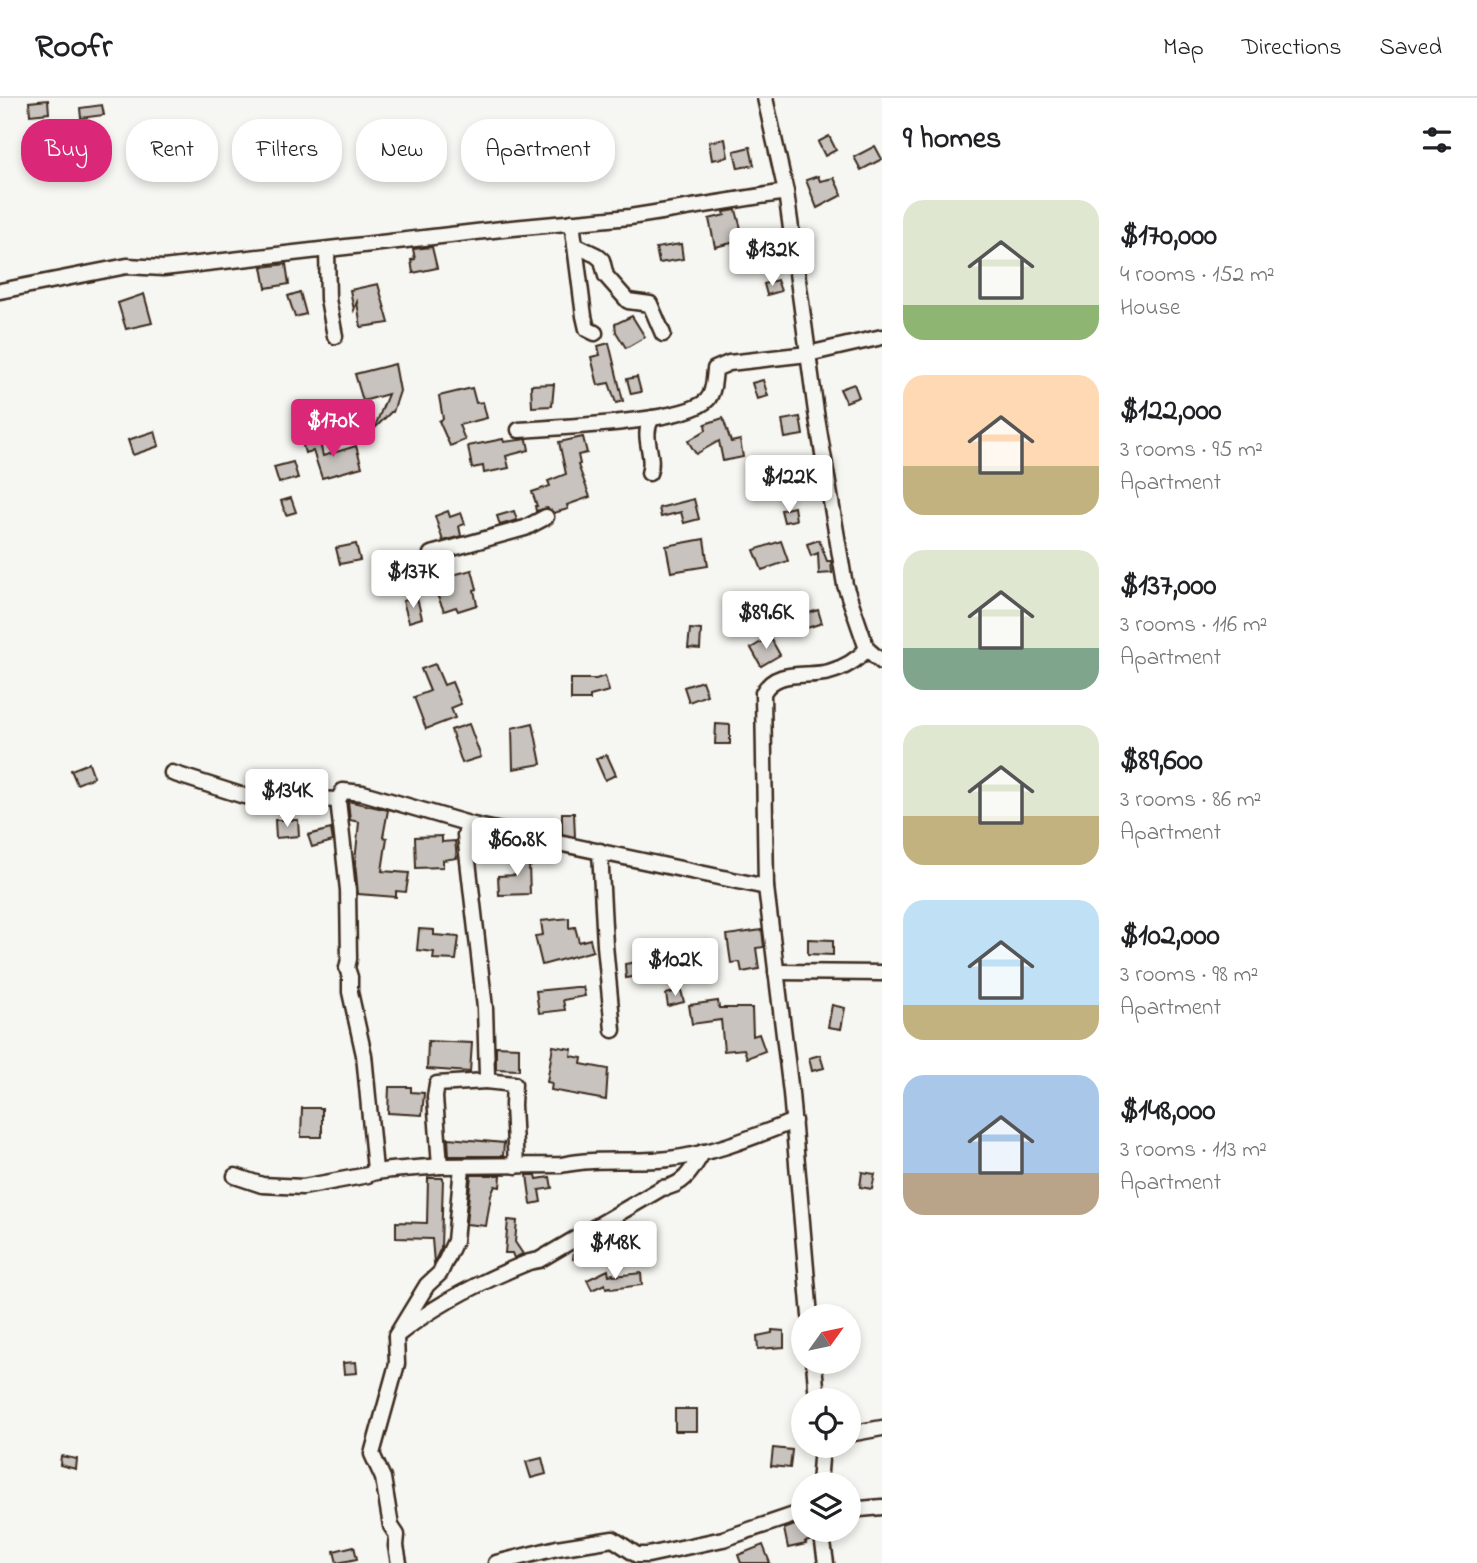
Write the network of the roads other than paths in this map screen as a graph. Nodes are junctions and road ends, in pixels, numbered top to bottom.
1 (765, 98) edge
2 (786, 192) junction
3 (572, 222) junction
4 (575, 245) junction
5 (327, 250) junction
6 (0, 291) edge
7 (596, 333) dead end
8 (663, 334) dead end
9 (335, 336) dead end
10 (882, 337) edge
11 (808, 354) junction
12 (652, 418) junction
13 (519, 430) dead end
14 (649, 473) dead end
15 (546, 517) dead end
16 (431, 554) dead end
17 (867, 649) junction
18 (882, 662) edge
19 (172, 773) dead end
20 (338, 800) junction
21 (473, 825) junction
22 (600, 851) junction
23 (766, 887) junction
24 (776, 972) junction
25 (882, 973) edge
26 (613, 1030) dead end
27 (486, 1081) junction
28 (794, 1121) junction
29 (703, 1152) junction
30 (440, 1166) junction
31 (516, 1166) junction
32 (462, 1167) junction
33 (375, 1170) junction
34 (235, 1176) dead end
35 (809, 1304) edge
36 (396, 1336) junction
37 (882, 1428) edge
38 (861, 1432) edge
39 (882, 1507) edge
40 (861, 1509) edge
41 (791, 1516) edge
42 (823, 1542) edge
43 (827, 1562) edge
44 (400, 1563) edge
45 (496, 1563) edge

1 - 2 street
2 - 3 street
2 - 11 street
3 - 4 street
3 - 5 street
4 - 7 street
4 - 8 street
5 - 6 street
5 - 9 street
10 - 11 street
11 - 12 street
11 - 17 street
12 - 13 street
12 - 14 street
15 - 16 street
17 - 18 street
17 - 23 street
19 - 20 street
20 - 21 street
20 - 33 street
21 - 22 street
21 - 27 street
22 - 23 street
22 - 26 street
23 - 24 street
24 - 25 street
24 - 28 street
27 - 30 street
27 - 31 street
28 - 29 street
28 - 35 street
29 - 31 street
29 - 36 street
30 - 32 street
30 - 33 street
31 - 32 street
32 - 36 street
33 - 34 street
36 - 44 street
37 - 38 street
39 - 40 street
41 - 45 street
42 - 43 street

